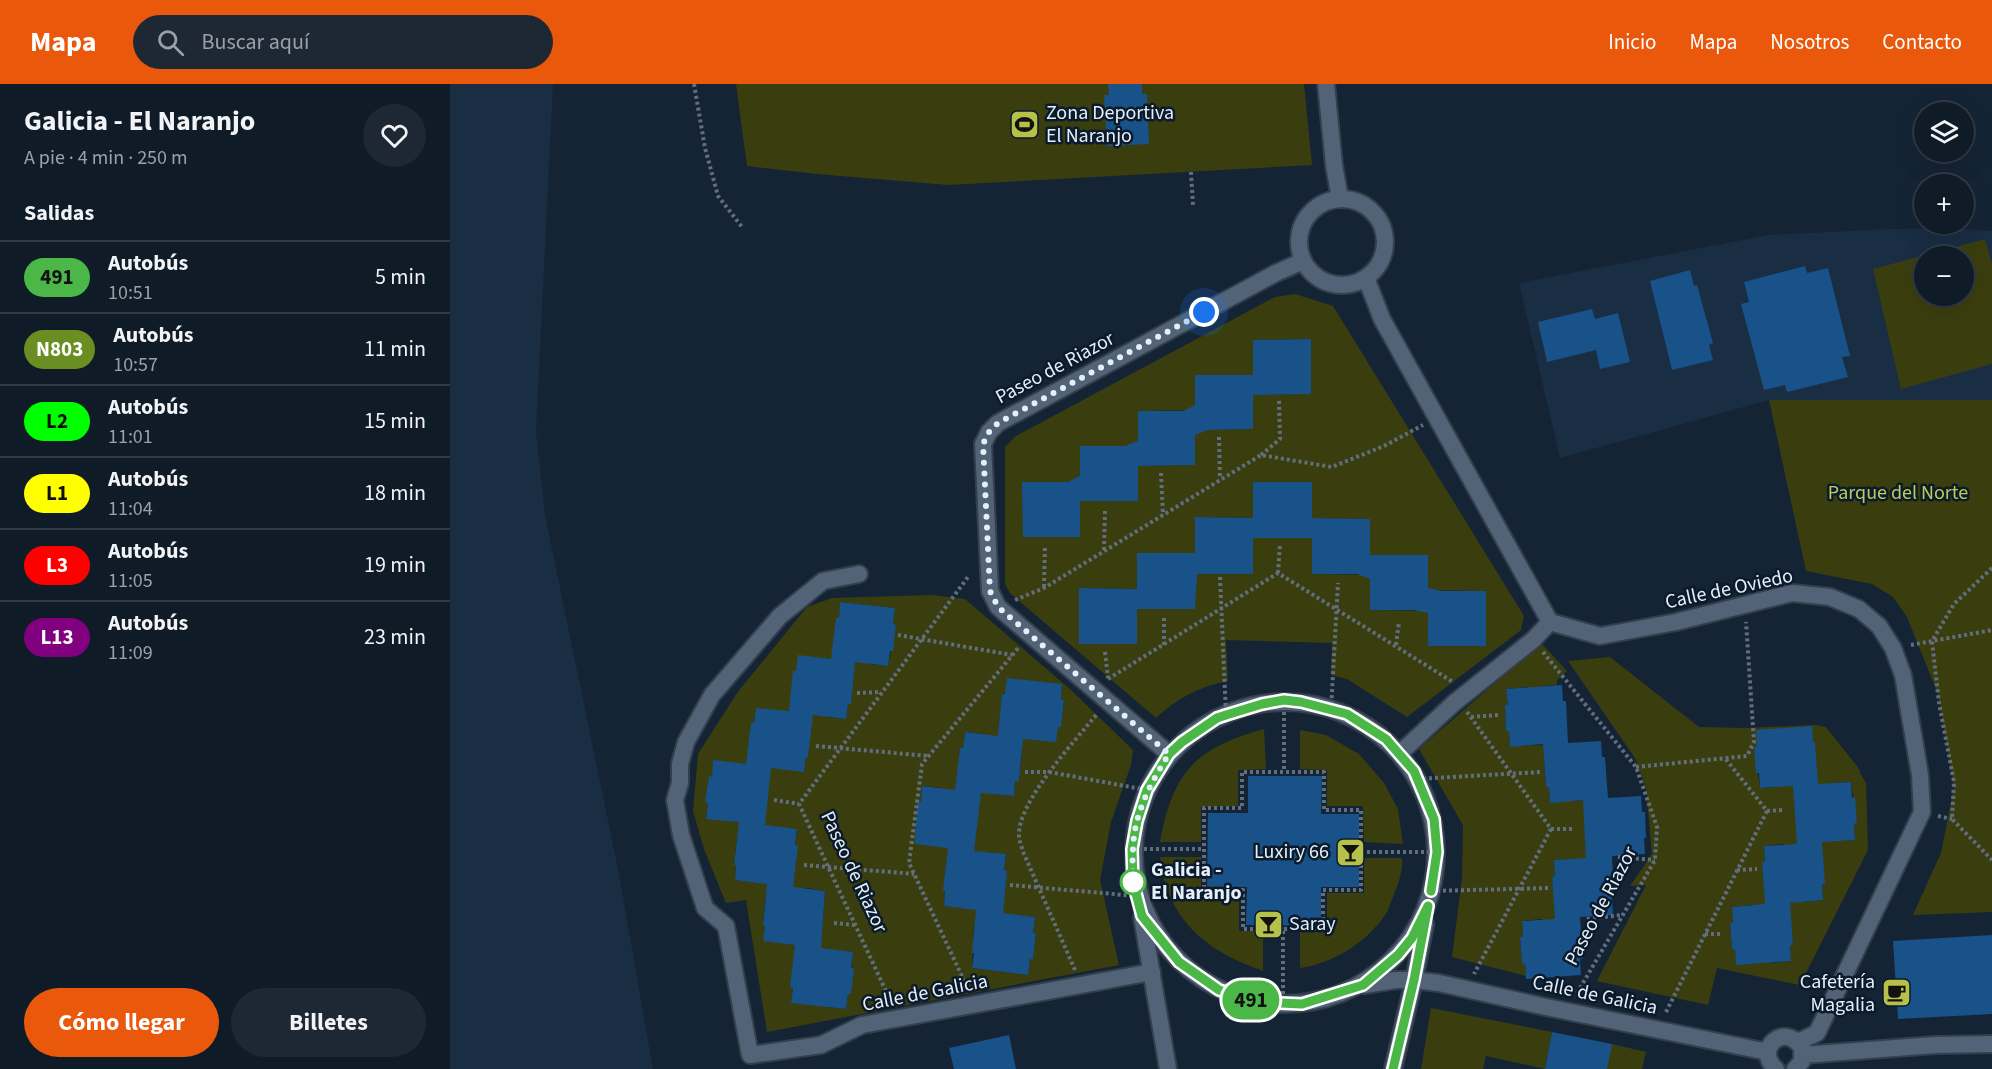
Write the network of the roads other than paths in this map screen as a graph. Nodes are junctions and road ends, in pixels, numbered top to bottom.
1 (1326, 84) edge
2 (1340, 199) junction
3 (1303, 261) junction
4 (1366, 278) junction
5 (860, 574) dead end
6 (1550, 622) junction
7 (1169, 754) junction
8 (1399, 754) junction
9 (1430, 898) junction
10 (1142, 916) junction
11 (1152, 972) junction
12 (1414, 980) junction
13 (1363, 985) junction
14 (1992, 1044) edge
15 (1799, 1055) edge
16 (1770, 1059) edge
17 (751, 1062) edge
18 (1168, 1069) edge
19 (1393, 1069) edge
20 (1757, 1069) edge

1 - 2 street
2 - 3 street
2 - 4 street
3 - 4 street
3 - 7 street, Paseo de Riazor
4 - 6 street
5 - 17 street, Calle de Galicia
6 - 8 street
6 - 15 street, Calle de Oviedo
7 - 8 street
7 - 10 street
8 - 9 street
9 - 12 street
9 - 13 street
10 - 11 street
10 - 13 street
11 - 17 street, Calle de Galicia
11 - 18 street
12 - 13 street, Calle de Galicia
12 - 16 street, Calle de Galicia
12 - 19 street
14 - 15 street
15 - 16 street
16 - 20 street

